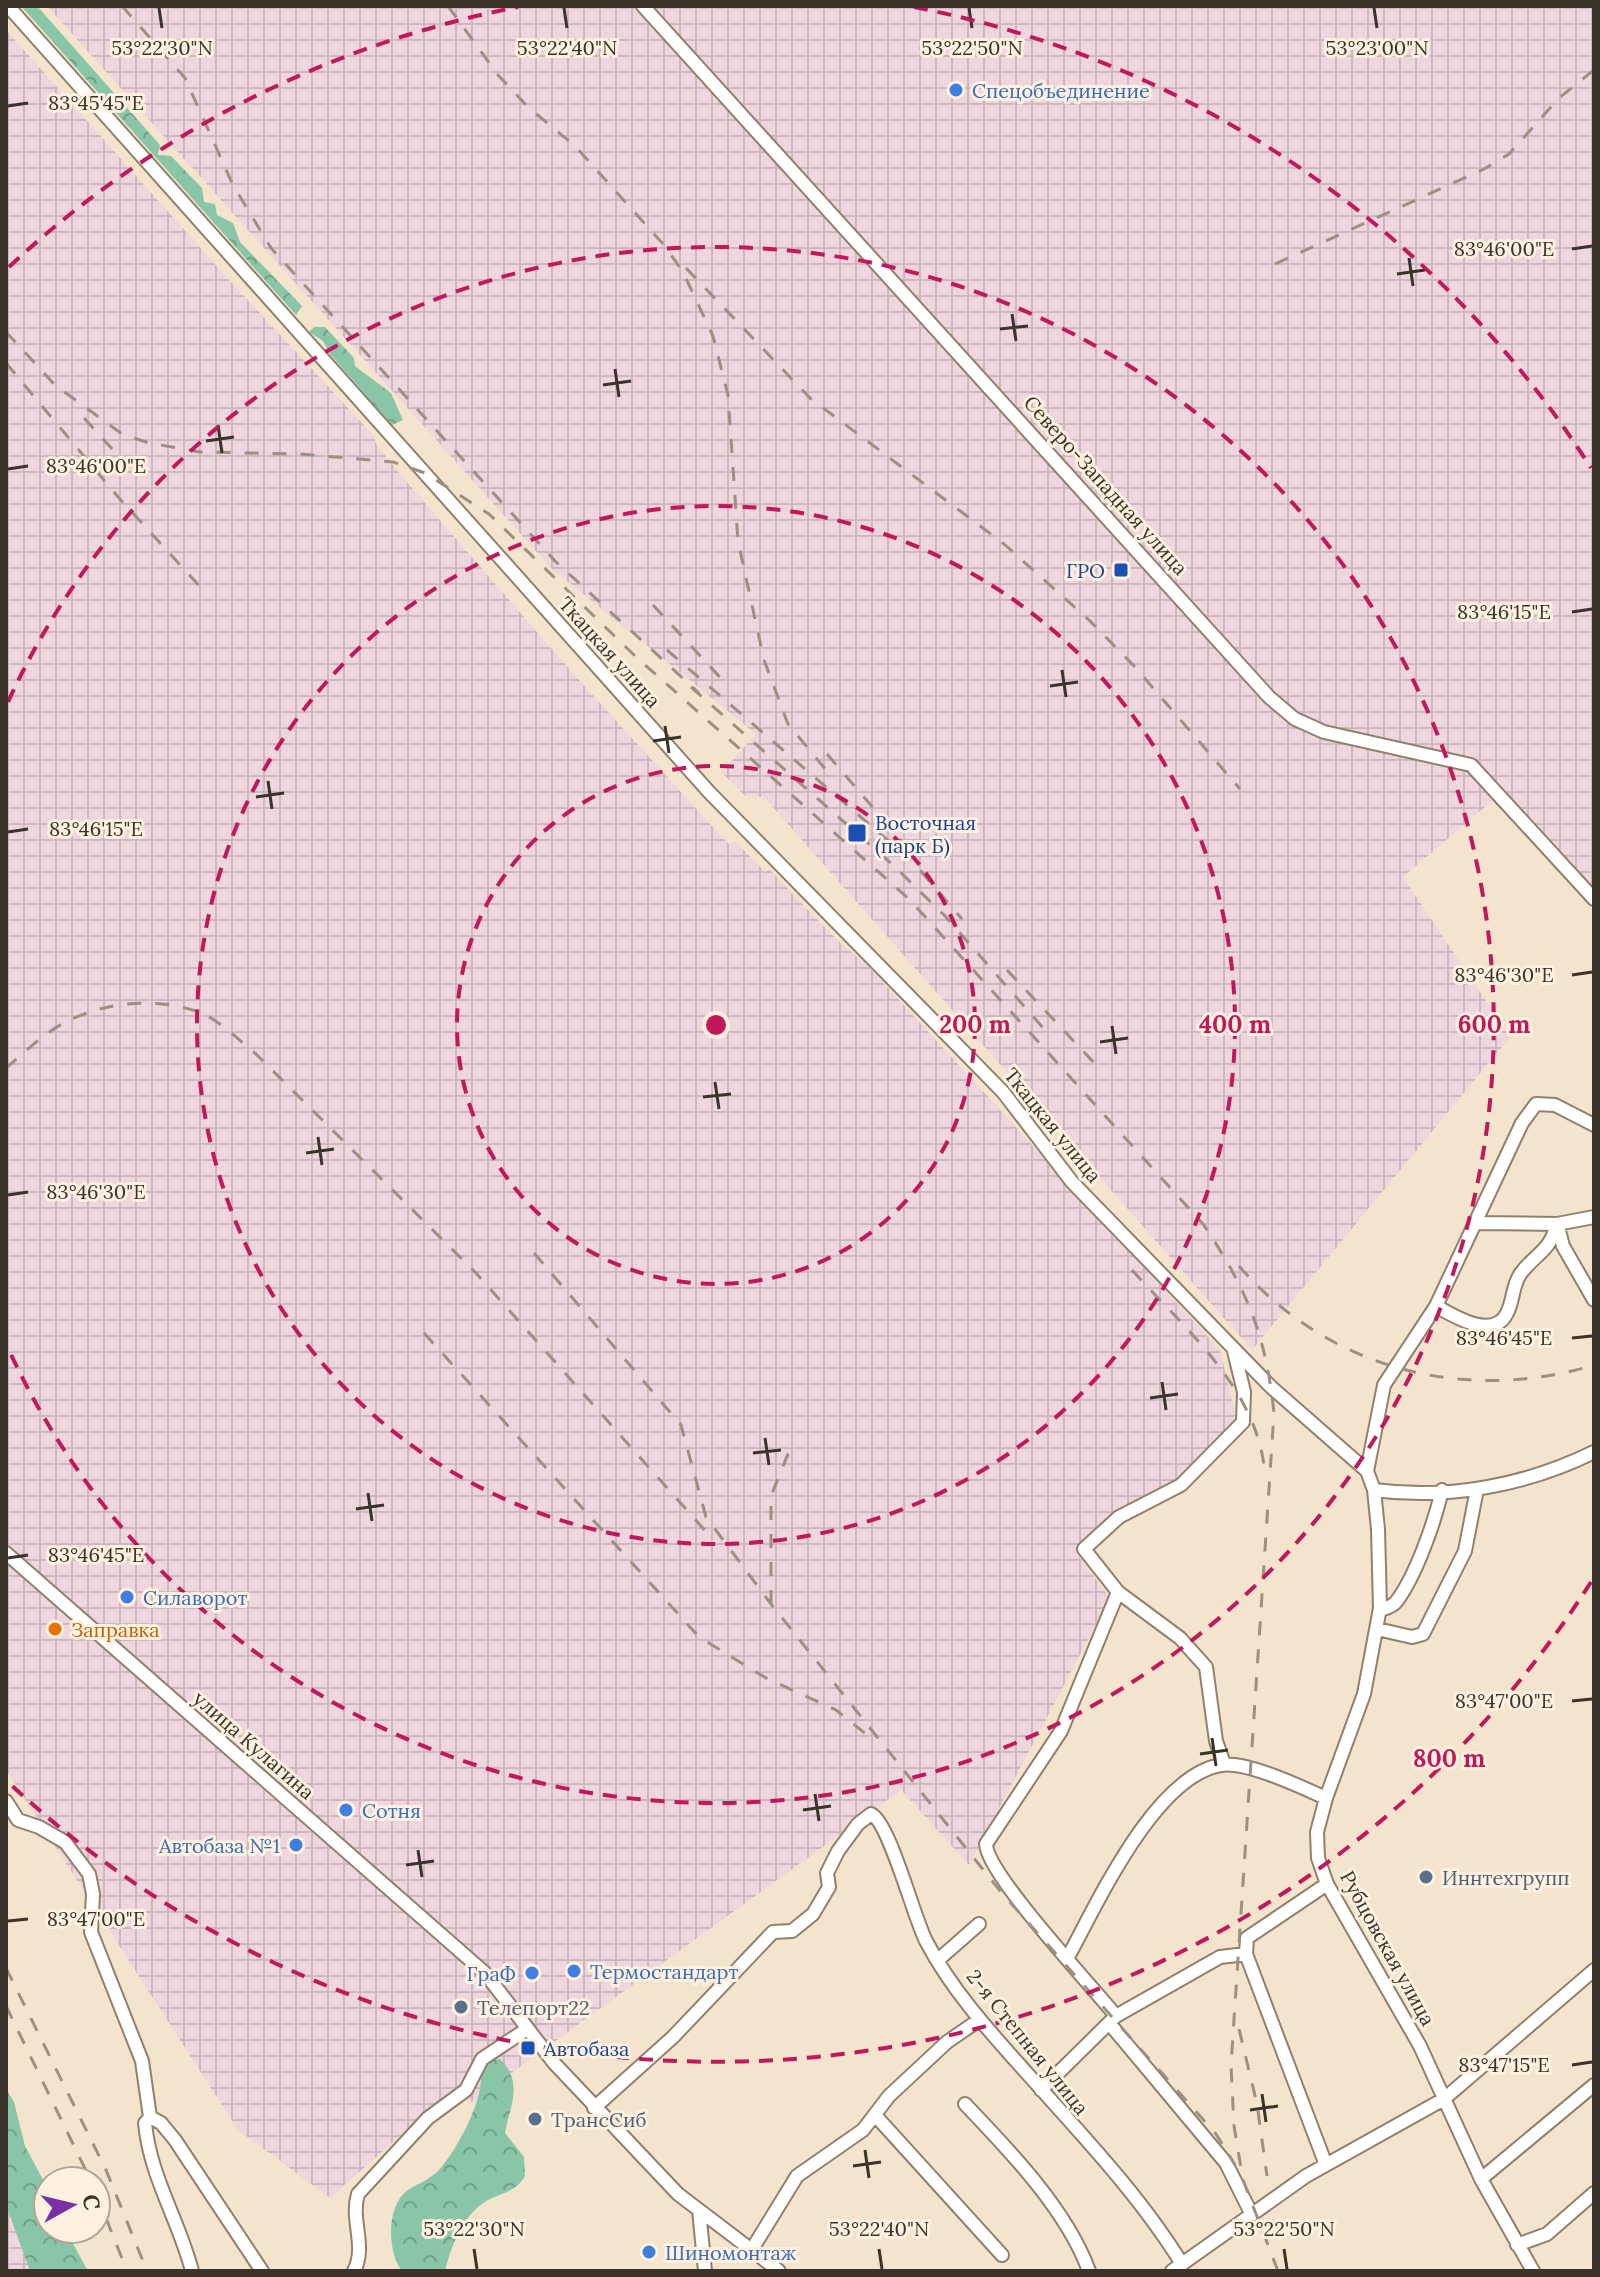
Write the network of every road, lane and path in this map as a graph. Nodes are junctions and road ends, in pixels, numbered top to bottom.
1 (8, 6) edge
2 (643, 6) edge
3 (1594, 899) edge
4 (1594, 1125) edge
5 (1594, 1217) edge
6 (1477, 1223) junction
7 (1557, 1224) junction
8 (1594, 1300) edge
9 (1436, 1306) junction
10 (1231, 1345) junction
11 (1594, 1452) edge
12 (1367, 1471) junction
13 (1477, 1489) junction
14 (1374, 1490) junction
15 (1442, 1490) junction
16 (8, 1559) edge
17 (1118, 1592) junction
18 (1380, 1610) junction
19 (1377, 1629) junction
20 (1224, 1764) junction
21 (1326, 1798) junction
22 (6, 1801) edge
23 (1327, 1884) junction
24 (979, 1924) dead end
25 (1246, 1954) junction
26 (1068, 1957) junction
27 (938, 1960) junction
28 (1594, 1970) edge
29 (979, 2020) junction
30 (1113, 2020) junction
31 (527, 2029) junction
32 (1594, 2085) edge
33 (1041, 2090) junction
34 (1444, 2099) junction
35 (965, 2104) dead end
36 (594, 2108) junction
37 (875, 2115) junction
38 (150, 2117) junction
39 (1326, 2165) junction
40 (1481, 2179) junction
41 (1594, 2193) edge
42 (699, 2210) junction
43 (1252, 2215) junction
44 (1517, 2245) junction
45 (751, 2251) junction
46 (1002, 2255) dead end
47 (1177, 2268) edge
48 (192, 2271) edge
49 (262, 2271) edge
50 (353, 2271) edge
51 (705, 2271) edge
52 (779, 2271) edge
53 (1089, 2271) edge
54 (1533, 2271) edge

1 - 10 street, Ткацкая улица
2 - 3 street, Северо-Западная улица
4 - 6 street
5 - 7 street
6 - 7 street
6 - 9 street
7 - 8 street
7 - 9 street
9 - 12 street
10 - 12 street, Ткацкая улица
10 - 17 street, Ткацкая улица
11 - 13 street
12 - 14 street, Рубцовская улица
13 - 15 street
13 - 19 street
14 - 15 street
14 - 18 street, Рубцовская улица
15 - 18 street
16 - 31 street, улица Кулагина
17 - 20 street
17 - 26 street
18 - 19 street, Рубцовская улица
19 - 21 street, Рубцовская улица
20 - 21 street
20 - 26 street
21 - 23 street, Рубцовская улица
22 - 38 street
23 - 25 street
23 - 34 street, Рубцовская улица
24 - 27 street
25 - 30 street
25 - 39 street
26 - 30 street
27 - 29 street, 2-я Степная улица
27 - 36 street, 2-я Степная улица
28 - 34 street
29 - 33 street, 2-я Степная улица
29 - 37 street
30 - 33 street
30 - 43 street
31 - 36 street, улица Кулагина
31 - 50 street
32 - 40 street
33 - 47 street, 2-я Степная улица
34 - 39 street
34 - 40 street, Рубцовская улица
35 - 53 street
36 - 42 street, улица Кулагина
37 - 45 street
37 - 46 street
38 - 48 street
38 - 49 street
39 - 43 street
40 - 44 street, Рубцовская улица
41 - 44 street
42 - 45 street, улица Кулагина
42 - 51 street
43 - 47 street
44 - 54 street, Рубцовская улица
45 - 52 street, улица Кулагина

